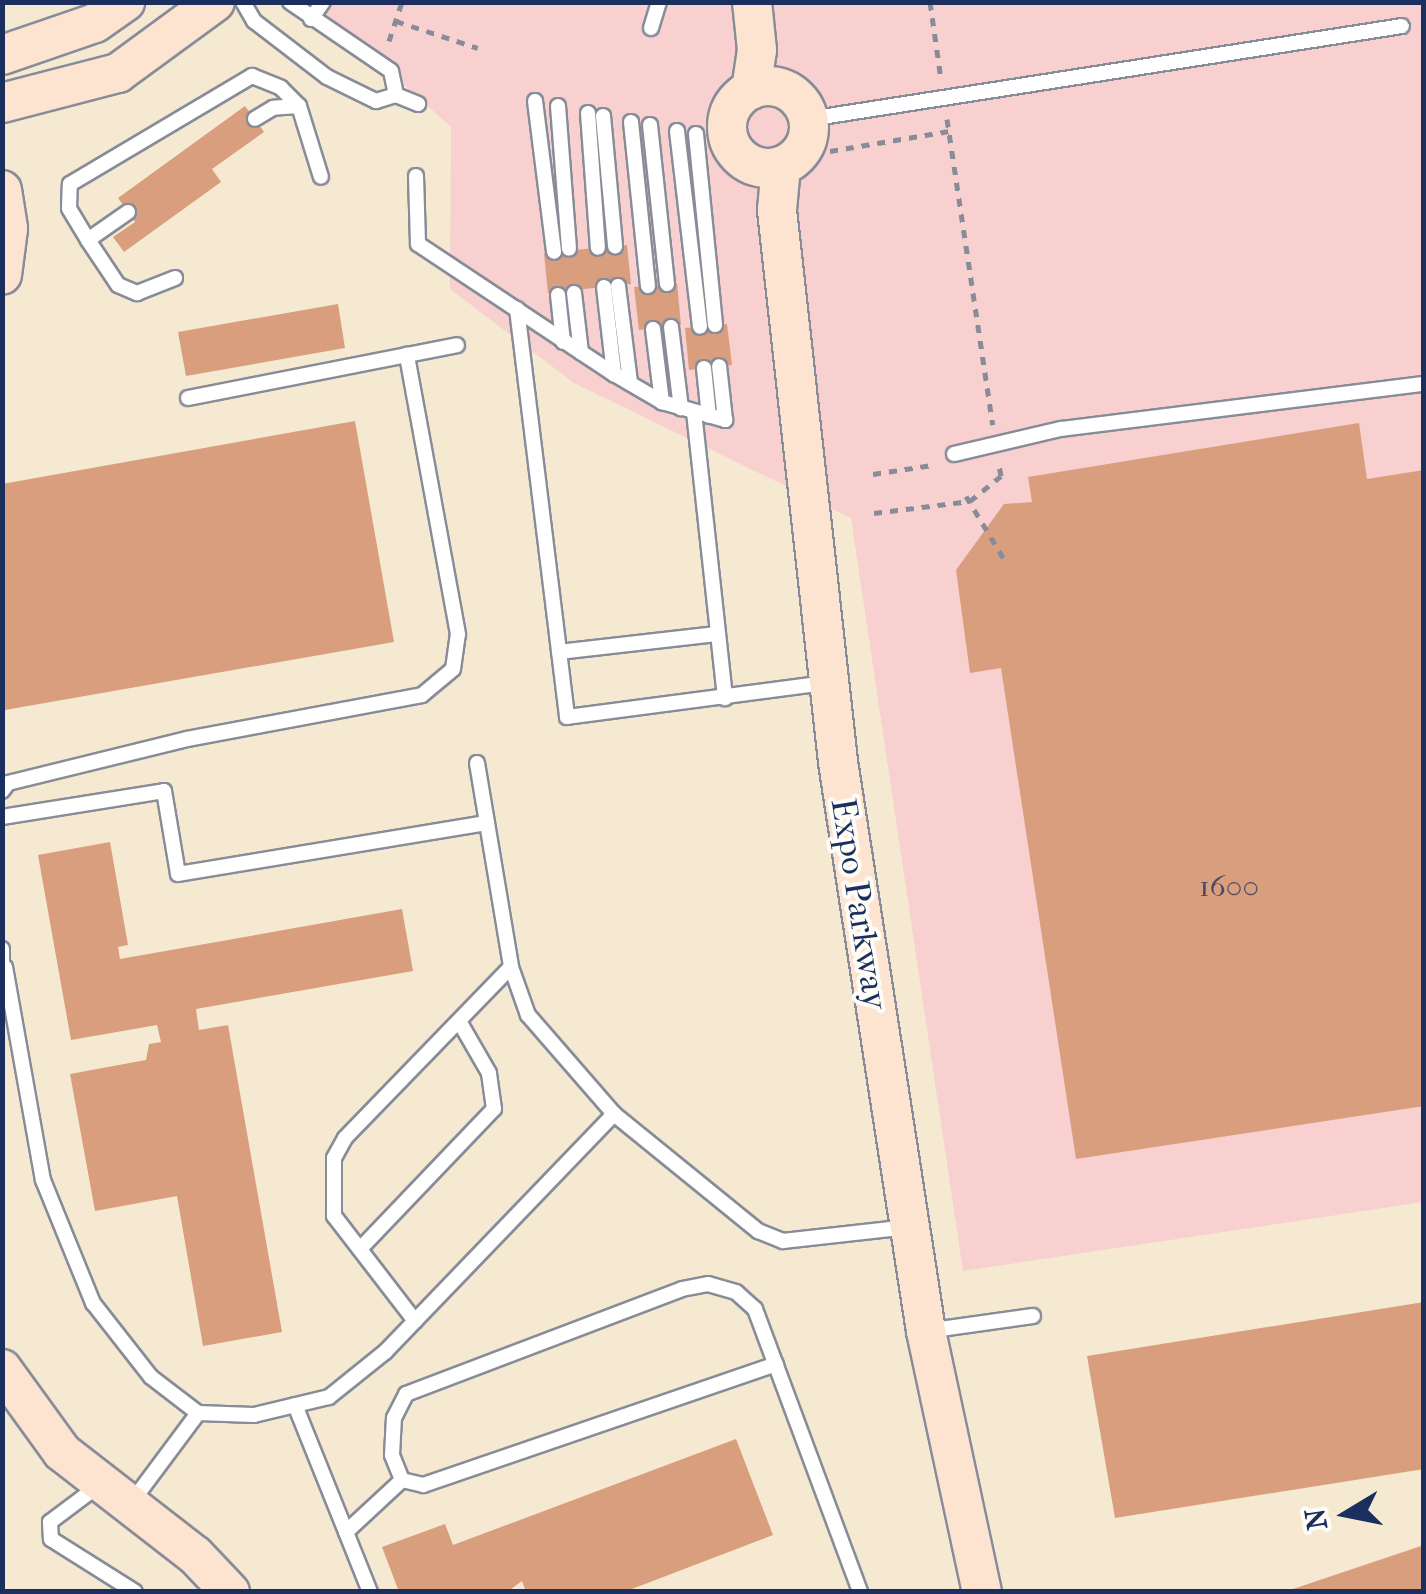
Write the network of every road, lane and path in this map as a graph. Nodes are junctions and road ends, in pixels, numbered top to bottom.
1 (125, 2) edge
2 (214, 2) edge
3 (243, 2) edge
4 (290, 2) edge
5 (323, 2) edge
6 (658, 2) edge
7 (752, 2) edge
8 (930, 2) edge
9 (312, 19) junction
10 (396, 21) dead end
11 (1402, 26) dead end
12 (651, 28) dead end
13 (478, 48) dead end
14 (2, 55) edge
15 (762, 88) junction
16 (396, 95) junction
17 (944, 96) junction
18 (535, 101) dead end
19 (2, 103) edge
20 (418, 104) dead end
21 (299, 106) junction
22 (558, 106) dead end
23 (255, 119) dead end
24 (809, 120) junction
25 (631, 122) dead end
26 (650, 126) dead end
27 (677, 131) dead end
28 (949, 131) junction
29 (696, 134) dead end
30 (830, 151) dead end
31 (769, 166) junction
32 (416, 176) dead end
33 (321, 177) dead end
34 (2, 190) edge
35 (128, 212) dead end
36 (88, 240) junction
37 (615, 246) dead end
38 (598, 248) dead end
39 (2, 274) edge
40 (175, 278) dead end
41 (666, 284) dead end
42 (648, 286) dead end
43 (517, 309) junction
44 (671, 326) dead end
45 (653, 328) dead end
46 (563, 342) junction
47 (457, 345) dead end
48 (581, 354) junction
49 (407, 355) junction
50 (712, 367) dead end
51 (614, 374) junction
52 (630, 383) junction
53 (1424, 384) edge
54 (188, 398) dead end
55 (662, 402) junction
56 (694, 412) junction
57 (996, 443) junction
58 (954, 454) dead end
59 (932, 465) dead end
60 (873, 474) dead end
61 (968, 499) junction
62 (874, 513) dead end
63 (1004, 560) dead end
64 (716, 634) junction
65 (560, 652) junction
66 (828, 682) junction
67 (725, 698) junction
68 (477, 763) dead end
69 (2, 791) edge
70 (2, 817) edge
71 (487, 823) junction
72 (2, 949) edge
73 (4, 967) edge
74 (511, 967) junction
75 (459, 1022) junction
76 (614, 1114) junction
77 (908, 1227) junction
78 (360, 1249) junction
79 (1032, 1316) dead end
80 (415, 1321) junction
81 (926, 1331) junction
82 (776, 1364) junction
83 (2, 1369) edge
84 (295, 1405) junction
85 (198, 1412) junction
86 (402, 1480) junction
87 (112, 1496) junction
88 (346, 1532) junction
89 (135, 1592) edge
90 (230, 1592) edge
91 (370, 1592) edge
92 (860, 1592) edge
93 (982, 1592) edge

1 - 14 street
2 - 19 street
3 - 16 lane
4 - 9 lane
5 - 9 lane
6 - 12 lane
7 - 15 street
8 - 17 path
9 - 16 lane
10 - 13 path
11 - 17 lane
15 - 24 street
15 - 31 street
16 - 20 lane
17 - 24 lane
17 - 28 path
18 - 22 lane
21 - 23 lane
21 - 33 lane
21 - 36 lane
24 - 31 street
25 - 42 lane
26 - 41 lane
27 - 29 lane
28 - 30 path
28 - 57 path
31 - 66 street, Expo Parkway
32 - 43 lane
34 - 39 street
35 - 36 lane
36 - 40 lane
37 - 38 lane
43 - 46 lane
43 - 65 lane
44 - 56 lane
45 - 55 lane
46 - 48 lane
46 - 48 lane
47 - 49 lane
48 - 51 lane
49 - 54 lane
49 - 69 lane
50 - 56 lane
51 - 52 lane
51 - 52 lane
52 - 55 lane
53 - 57 lane
55 - 56 lane
56 - 64 lane
57 - 58 lane
57 - 61 path
59 - 60 path
61 - 62 path
61 - 63 path
64 - 65 lane
64 - 67 lane
65 - 67 lane
66 - 67 lane
66 - 77 street, Expo Parkway
68 - 71 lane
70 - 71 lane
71 - 74 lane
72 - 73 lane
73 - 85 lane
74 - 75 lane
74 - 76 lane
75 - 78 lane
75 - 78 lane
76 - 77 lane
76 - 80 lane
77 - 81 street, Expo Parkway
78 - 80 lane
79 - 81 lane
80 - 84 lane
81 - 93 street, Expo Parkway
82 - 86 lane
82 - 86 lane
82 - 92 lane
83 - 87 street
84 - 85 lane
84 - 88 lane
85 - 87 lane
86 - 88 lane
87 - 89 lane
87 - 90 street
88 - 91 lane

